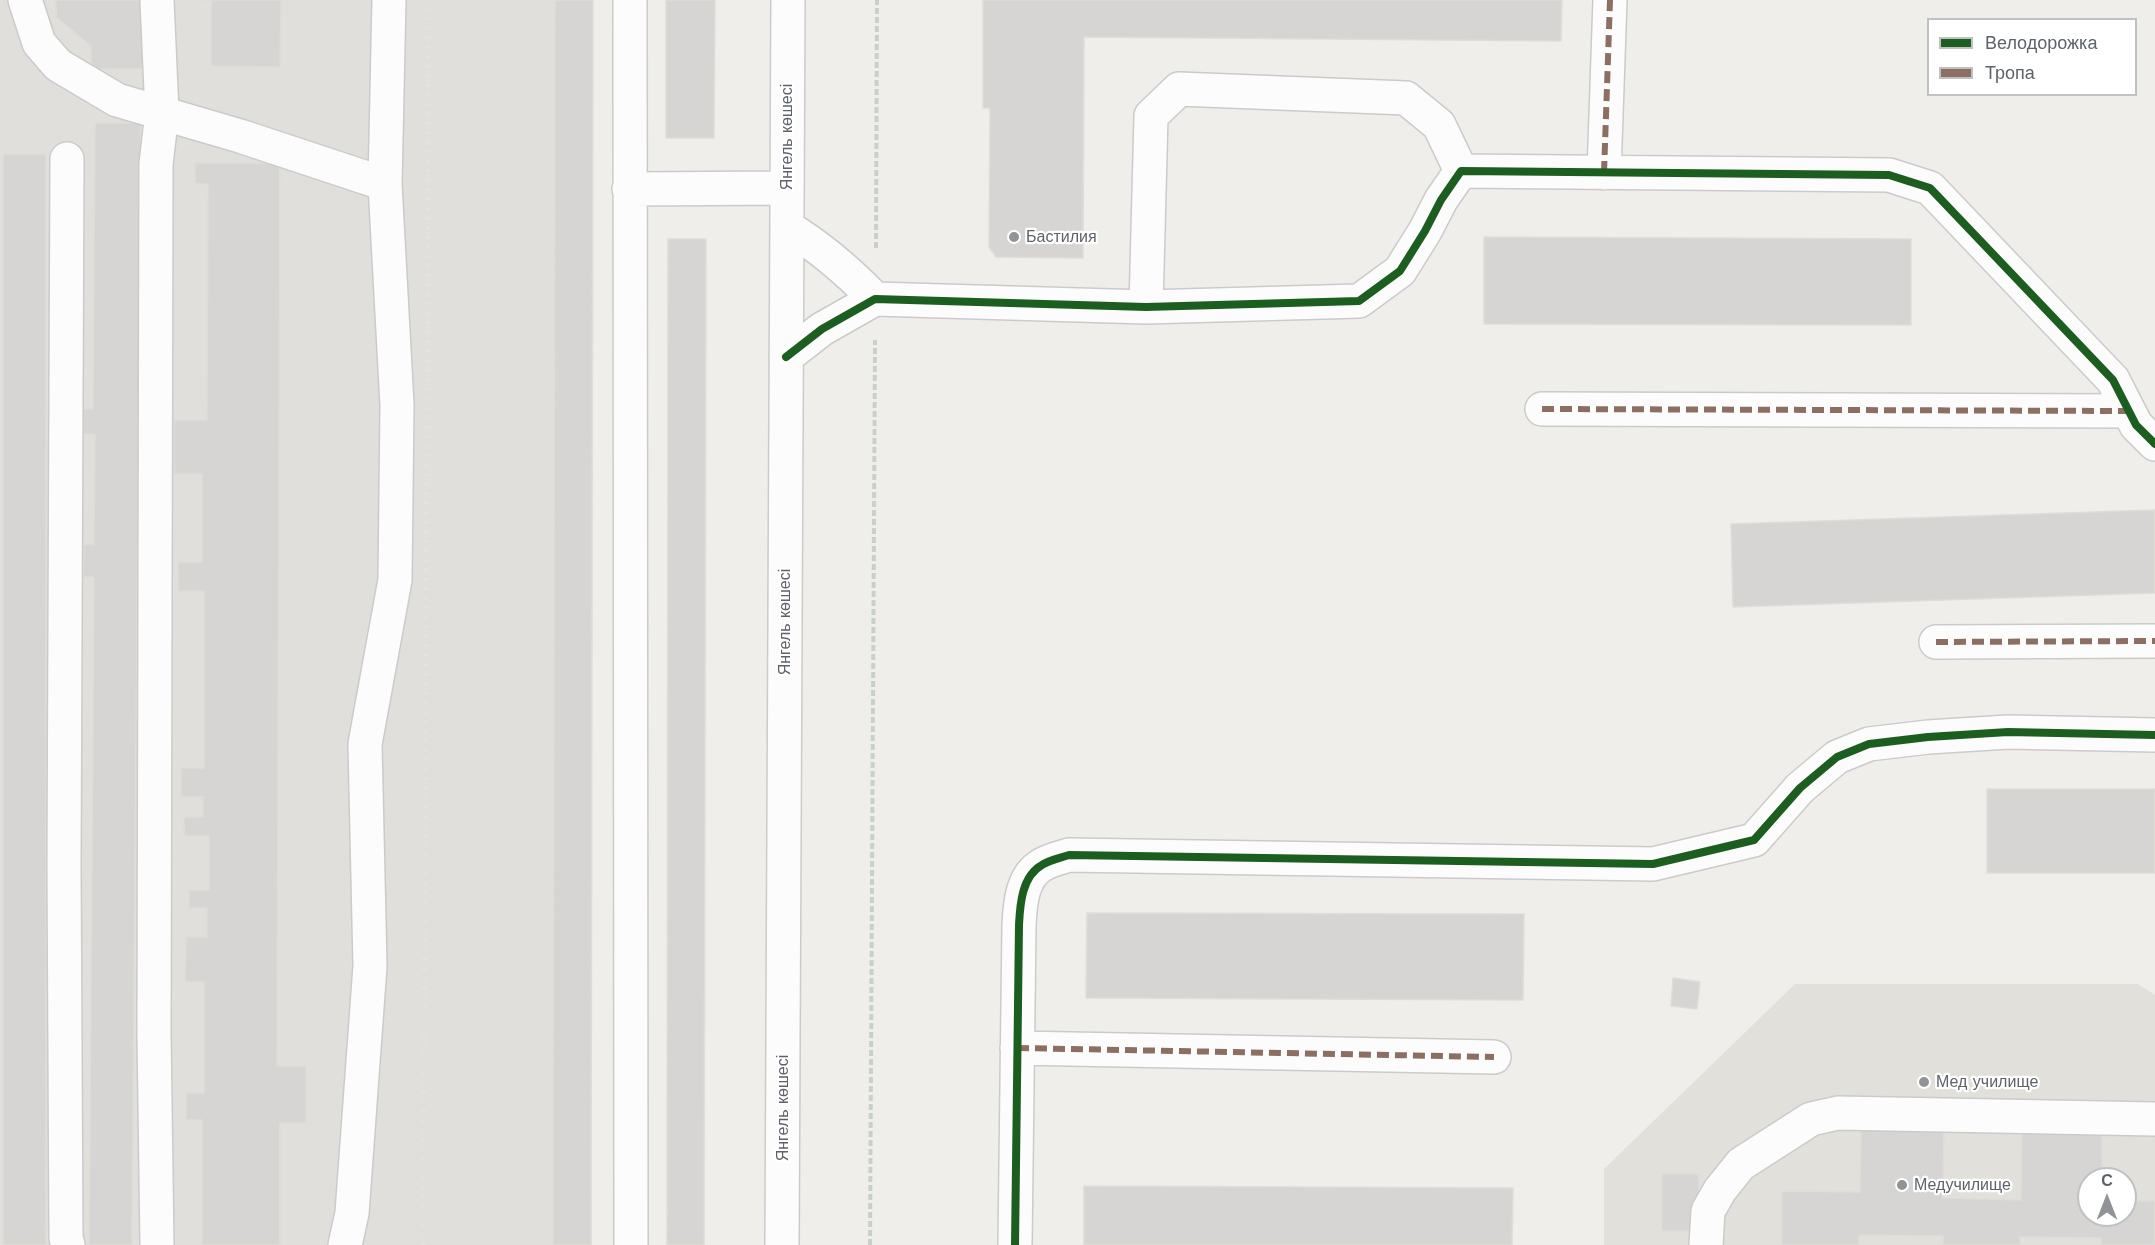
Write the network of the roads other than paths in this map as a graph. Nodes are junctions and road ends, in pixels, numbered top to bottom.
1 (25, 0) edge
2 (157, 0) edge
3 (389, 0) edge
4 (630, 0) edge
5 (788, 0) edge
6 (1610, 0) edge
7 (162, 113) junction
8 (67, 159) dead end
9 (1461, 171) junction
10 (1604, 173) junction
11 (385, 184) junction
12 (787, 188) junction
13 (629, 189) junction
14 (787, 227) junction
15 (875, 299) junction
16 (1146, 307) junction
17 (786, 357) junction
18 (1542, 409) dead end
19 (2127, 411) junction
20 (2155, 444) edge
21 (2155, 641) edge
22 (1936, 642) dead end
23 (2155, 735) edge
24 (1017, 1048) junction
25 (1494, 1057) dead end
26 (2155, 1119) edge
27 (68, 1245) edge
28 (157, 1245) edge
29 (345, 1245) edge
30 (631, 1245) edge
31 (782, 1245) edge
32 (1015, 1245) edge
33 (1706, 1245) edge

1 - 7 street
2 - 7 street
3 - 11 street
4 - 13 street
5 - 12 street, Янгель көшесі
6 - 10 street
7 - 11 street
7 - 28 street
8 - 27 street
9 - 10 street
9 - 16 street
9 - 16 street
10 - 19 street
11 - 29 street
12 - 13 street
12 - 14 street, Янгель көшесі
13 - 30 street
14 - 15 street
14 - 17 street, Янгель көшесі
15 - 16 street
15 - 17 street
17 - 31 street, Янгель көшесі
18 - 19 street
19 - 20 street
21 - 22 street
23 - 24 street
24 - 25 street
24 - 32 street
26 - 33 street

